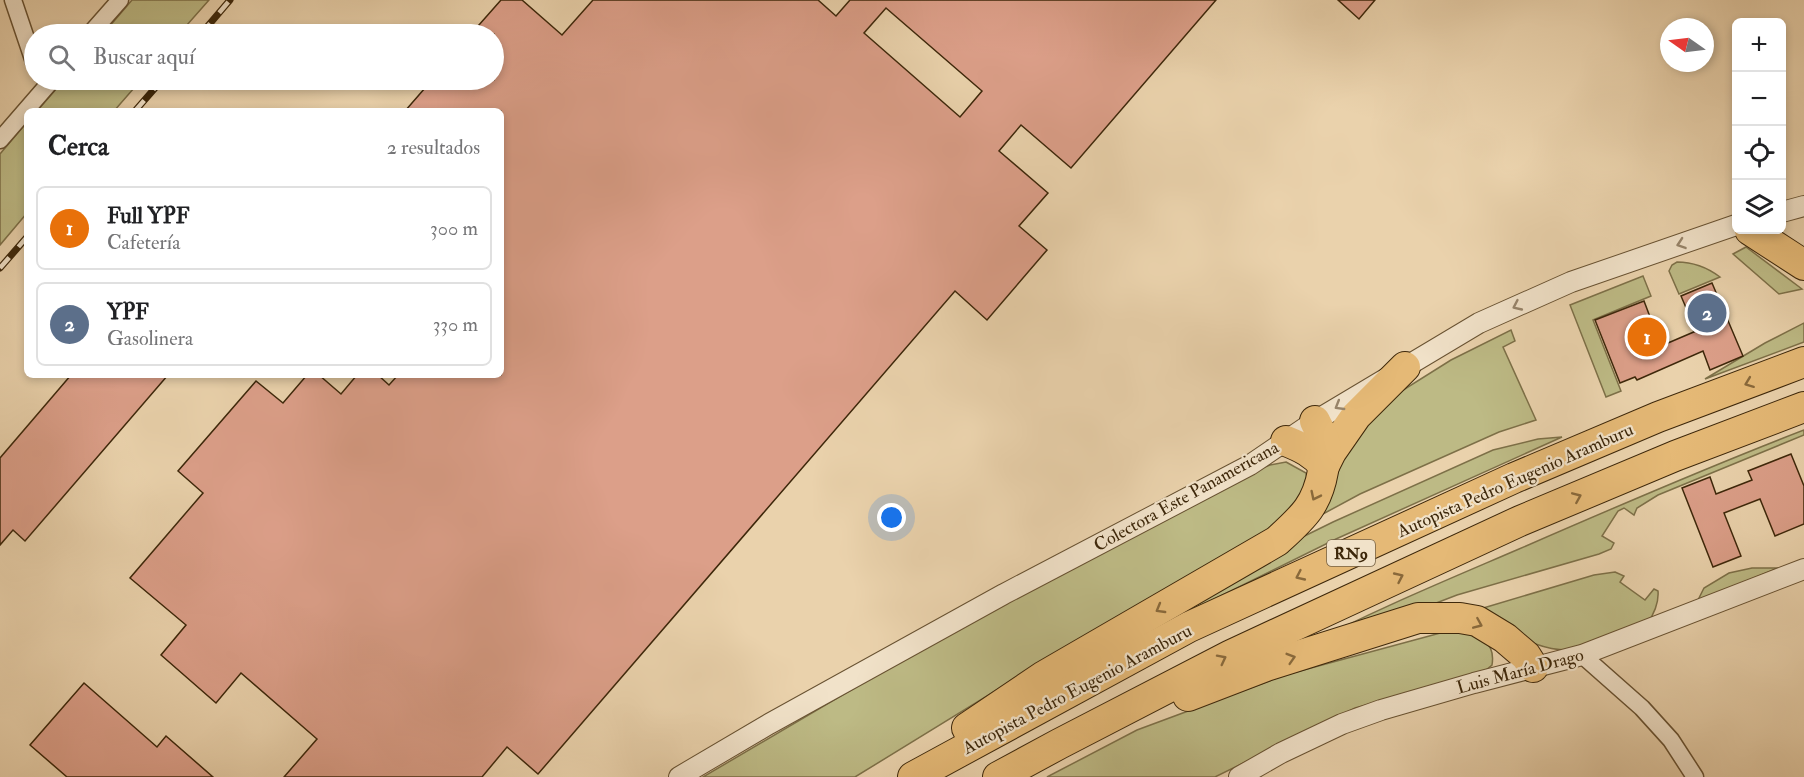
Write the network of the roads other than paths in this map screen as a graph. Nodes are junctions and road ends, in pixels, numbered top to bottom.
1 (13, 0) edge
2 (120, 0) edge
3 (99, 24) edge
4 (24, 32) edge
5 (41, 90) edge
6 (26, 108) edge
7 (24, 110) edge
8 (0, 140) edge
9 (1804, 206) edge
10 (1786, 211) edge
11 (1732, 227) edge
12 (1756, 234) edge
13 (1804, 265) edge
14 (1804, 362) edge
15 (1405, 367) junction
16 (1804, 407) edge
17 (1314, 421) junction
18 (1286, 441) junction
19 (1324, 466) junction
20 (1804, 569) edge
21 (1582, 655) junction
22 (1533, 667) junction
23 (1059, 744) junction
24 (679, 777) edge
25 (895, 777) edge
26 (913, 777) edge
27 (998, 777) edge
28 (1239, 777) edge
29 (1695, 777) edge

1 - 4 street
2 - 3 street
5 - 6 street
7 - 8 street
9 - 10 street
11 -> 15 street, Colectora Este Panamericana
12 - 13 highway
14 -> 26 highway, Autopista Pedro Eugenio Aramburu / RN9
15 -> 17 street, Colectora Este Panamericana
15 - 19 highway
23 -> 16 highway, RN9
17 - 18 street, Colectora Este Panamericana
17 - 19 highway
18 - 19 highway
18 - 24 street, Colectora Este Panamericana
19 -> 25 highway
20 - 21 street, Luis María Drago
21 - 22 street, Luis María Drago
21 - 29 street
23 -> 22 highway
22 - 28 street, Luis María Drago
23 - 27 highway, RN9

